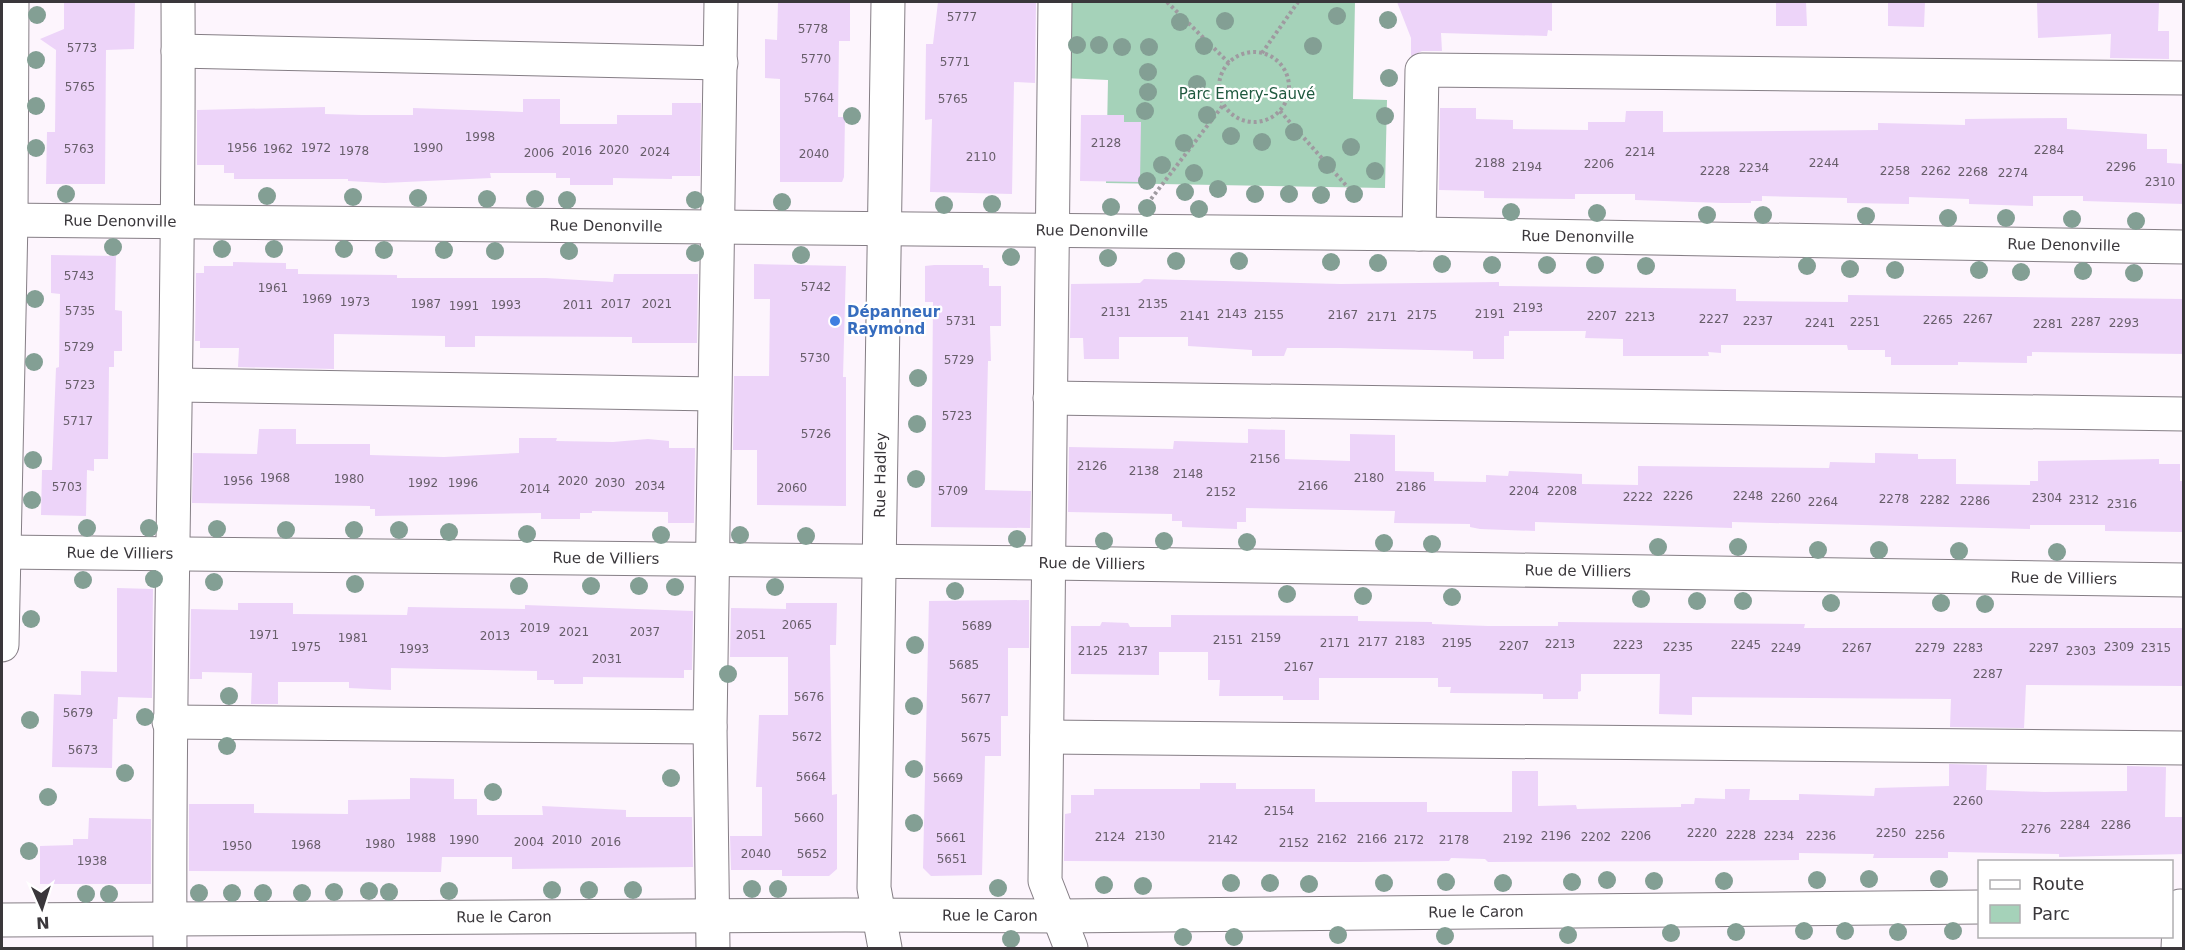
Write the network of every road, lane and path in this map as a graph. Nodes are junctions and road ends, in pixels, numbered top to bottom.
1 (12, 2) edge
2 (178, 2) edge
3 (722, 2) edge
4 (888, 2) edge
5 (1055, 2) edge
6 (1167, 2) edge
7 (1298, 2) edge
8 (178, 51) junction
9 (1262, 53) junction
10 (721, 63) junction
11 (1229, 63) junction
12 (2184, 78) edge
13 (1224, 104) junction
14 (1280, 111) junction
15 (1147, 204) dead end
16 (1364, 207) dead end
17 (6, 220) edge
18 (177, 221) junction
19 (718, 226) junction
20 (884, 230) junction
21 (1051, 231) junction
22 (1419, 234) junction
23 (2184, 247) edge
24 (177, 385) junction
25 (714, 394) junction
26 (1050, 398) junction
27 (2184, 414) edge
28 (3, 552) edge
29 (173, 555) junction
30 (714, 561) junction
31 (880, 562) junction
32 (1048, 563) junction
33 (2184, 580) edge
34 (2, 645) edge
35 (169, 722) junction
36 (710, 727) junction
37 (1047, 737) junction
38 (2184, 748) edge
39 (2178, 906) edge
40 (1978, 907) edge
41 (879, 915) junction
42 (713, 916) junction
43 (1059, 916) junction
44 (2, 921) edge
45 (170, 934) edge
46 (713, 948) edge
47 (885, 948) edge
48 (1071, 948) edge
49 (2178, 948) edge

1 - 17 street
2 - 8 street
3 - 10 street
4 - 20 street, Rue Hadley
5 - 21 street
6 - 11 path
7 - 9 path
8 - 10 street
8 - 18 street
9 - 11 path
9 - 14 path
10 - 19 street
11 - 13 path
12 - 22 street
13 - 14 path
13 - 15 path
14 - 16 path
17 - 18 street, Rue Denonville
17 - 28 street
18 - 19 street, Rue Denonville
18 - 24 street
19 - 20 street, Rue Denonville
19 - 25 street
20 - 21 street, Rue Denonville
20 - 31 street, Rue Hadley
21 - 22 street, Rue Denonville
21 - 26 street
22 - 23 street, Rue Denonville
24 - 25 street
24 - 29 street
25 - 30 street
26 - 27 street
26 - 32 street
28 - 29 street, Rue de Villiers
28 - 34 street
29 - 30 street, Rue de Villiers
29 - 35 street
30 - 31 street, Rue de Villiers
30 - 36 street
31 - 32 street, Rue de Villiers
31 - 41 street, Rue Hadley
32 - 33 street, Rue de Villiers
32 - 37 street
35 - 36 street
35 - 45 street
36 - 42 street
37 - 38 street
37 - 43 street
39 - 49 street
40 - 43 street, Rue le Caron
41 - 42 street, Rue le Caron
41 - 43 street, Rue le Caron
41 - 47 street, Rue Hadley
42 - 45 street, Rue le Caron
42 - 46 street
43 - 48 street
44 - 45 street, Rue le Caron

